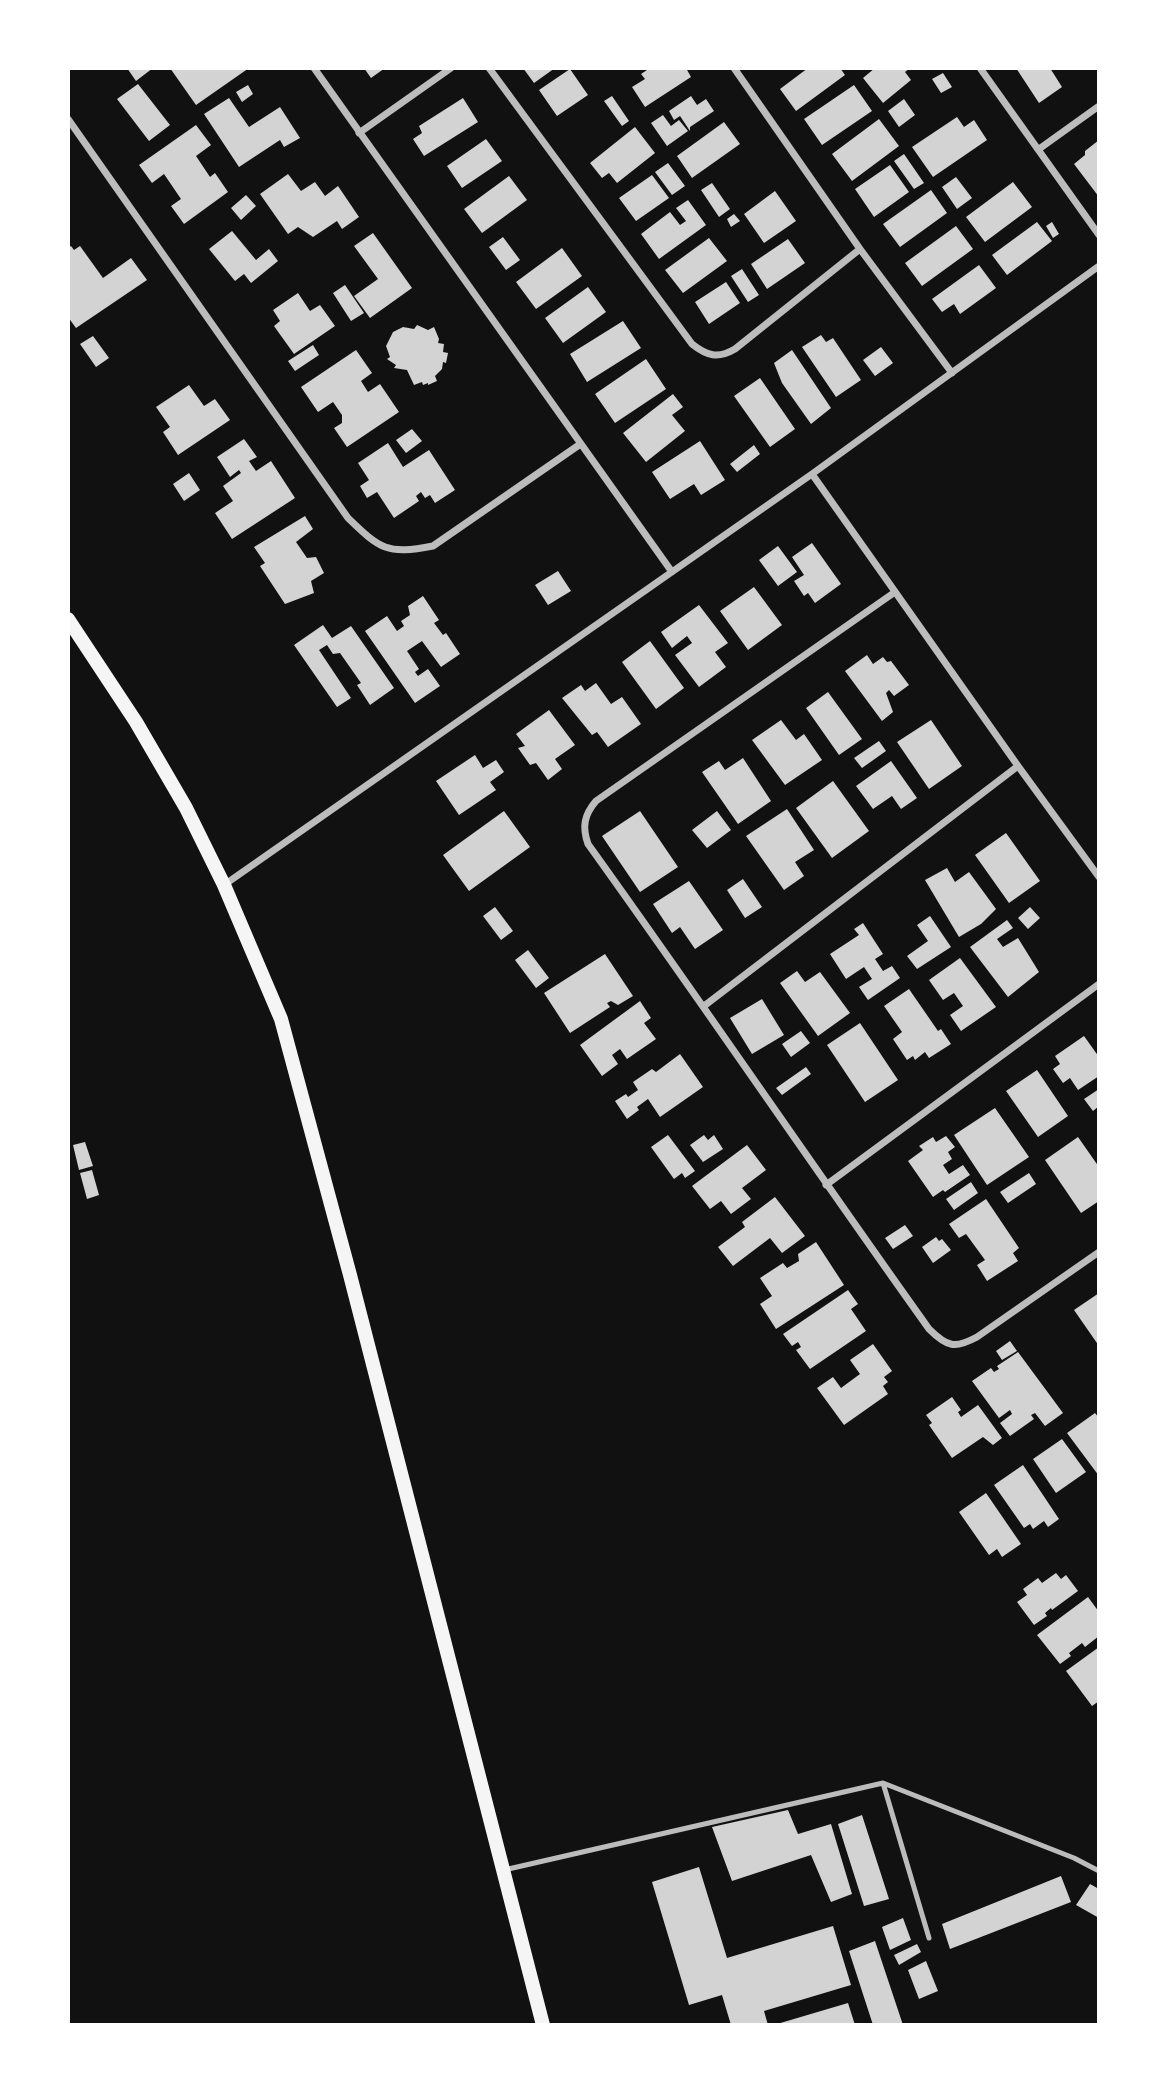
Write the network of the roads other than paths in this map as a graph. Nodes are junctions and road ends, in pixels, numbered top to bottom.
1 (314, 68) edge
2 (451, 68) edge
3 (489, 68) edge
4 (734, 68) edge
5 (980, 68) edge
6 (1099, 106) edge
7 (68, 120) edge
8 (359, 133) junction
9 (1039, 149) junction
10 (1099, 234) edge
11 (860, 249) junction
12 (1099, 266) edge
13 (952, 373) junction
14 (579, 445) junction
15 (811, 474) junction
16 (672, 572) junction
17 (895, 592) junction
18 (68, 619) edge
19 (1018, 766) junction
20 (1099, 877) edge
21 (224, 885) junction
22 (1099, 984) edge
23 (704, 1006) junction
24 (827, 1185) junction
25 (1099, 1252) edge
26 (883, 1783) junction
27 (504, 1870) junction
28 (1099, 1871) edge
29 (929, 1938) dead end
30 (543, 2025) edge

1 - 8 street
2 - 8 street
3 - 11 street
4 - 11 street
5 - 9 street
6 - 9 street
7 - 14 street
8 - 14 street
9 - 10 street
11 - 13 street
12 - 13 street
13 - 15 street
14 - 16 street
15 - 16 street
15 - 17 street
16 - 21 street
17 - 19 street
17 - 23 street
18 - 21 main road
19 - 20 street
19 - 23 street
21 - 27 main road
22 - 24 street
23 - 24 street
24 - 25 street
26 - 27 lane
26 - 28 lane
26 - 29 lane
27 - 30 main road

